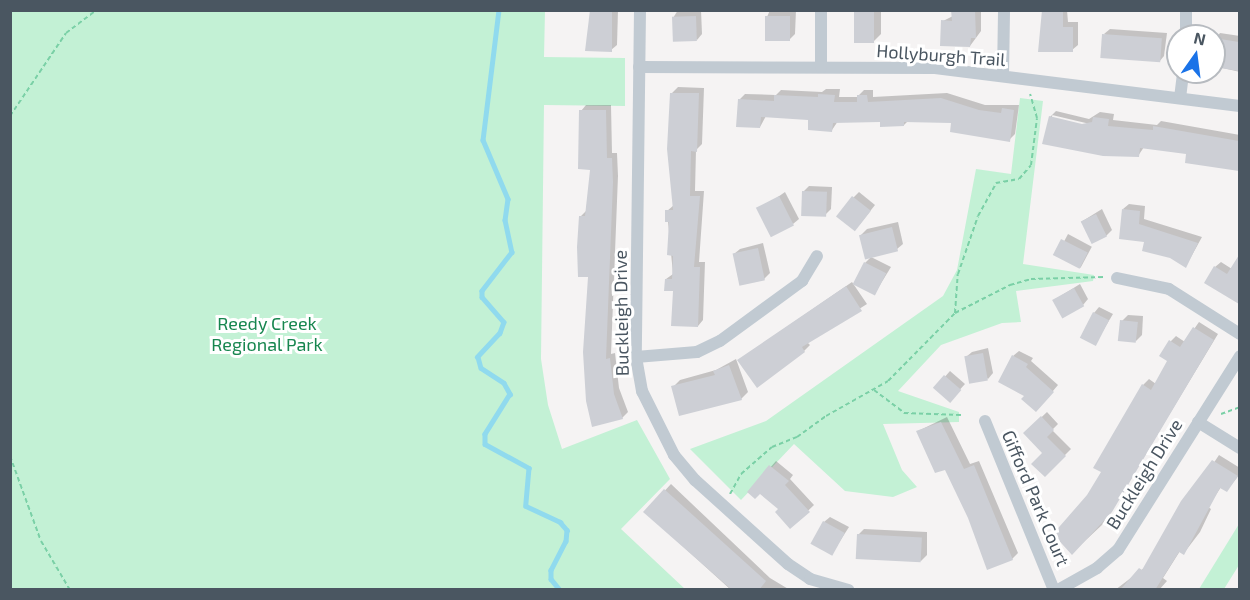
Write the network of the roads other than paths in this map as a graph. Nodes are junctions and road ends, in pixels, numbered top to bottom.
1 (640, 10) edge
2 (821, 10) edge
3 (1004, 10) edge
4 (639, 67) junction
5 (820, 67) junction
6 (1003, 76) junction
7 (1182, 84) edge
8 (1180, 98) junction
9 (1239, 106) edge
10 (817, 256) dead end
11 (1117, 278) road end
12 (1239, 334) edge
13 (1239, 356) edge
14 (636, 357) junction
15 (985, 421) dead end
16 (1198, 422) junction
17 (1239, 448) edge
18 (848, 590) edge
19 (1056, 590) edge

1 - 4 street, Buckleigh Drive
2 - 5 street
3 - 6 street
4 - 5 street, Hollyburgh Trail
4 - 14 street, Buckleigh Drive
5 - 6 street, Hollyburgh Trail
6 - 8 street, Hollyburgh Trail
7 - 8 street
8 - 9 street, Hollyburgh Trail
10 - 14 street
11 - 12 street
13 - 16 street, Buckleigh Drive
14 - 18 street, Buckleigh Drive
15 - 19 street, Gifford Park Court
16 - 17 street
16 - 19 street, Buckleigh Drive

